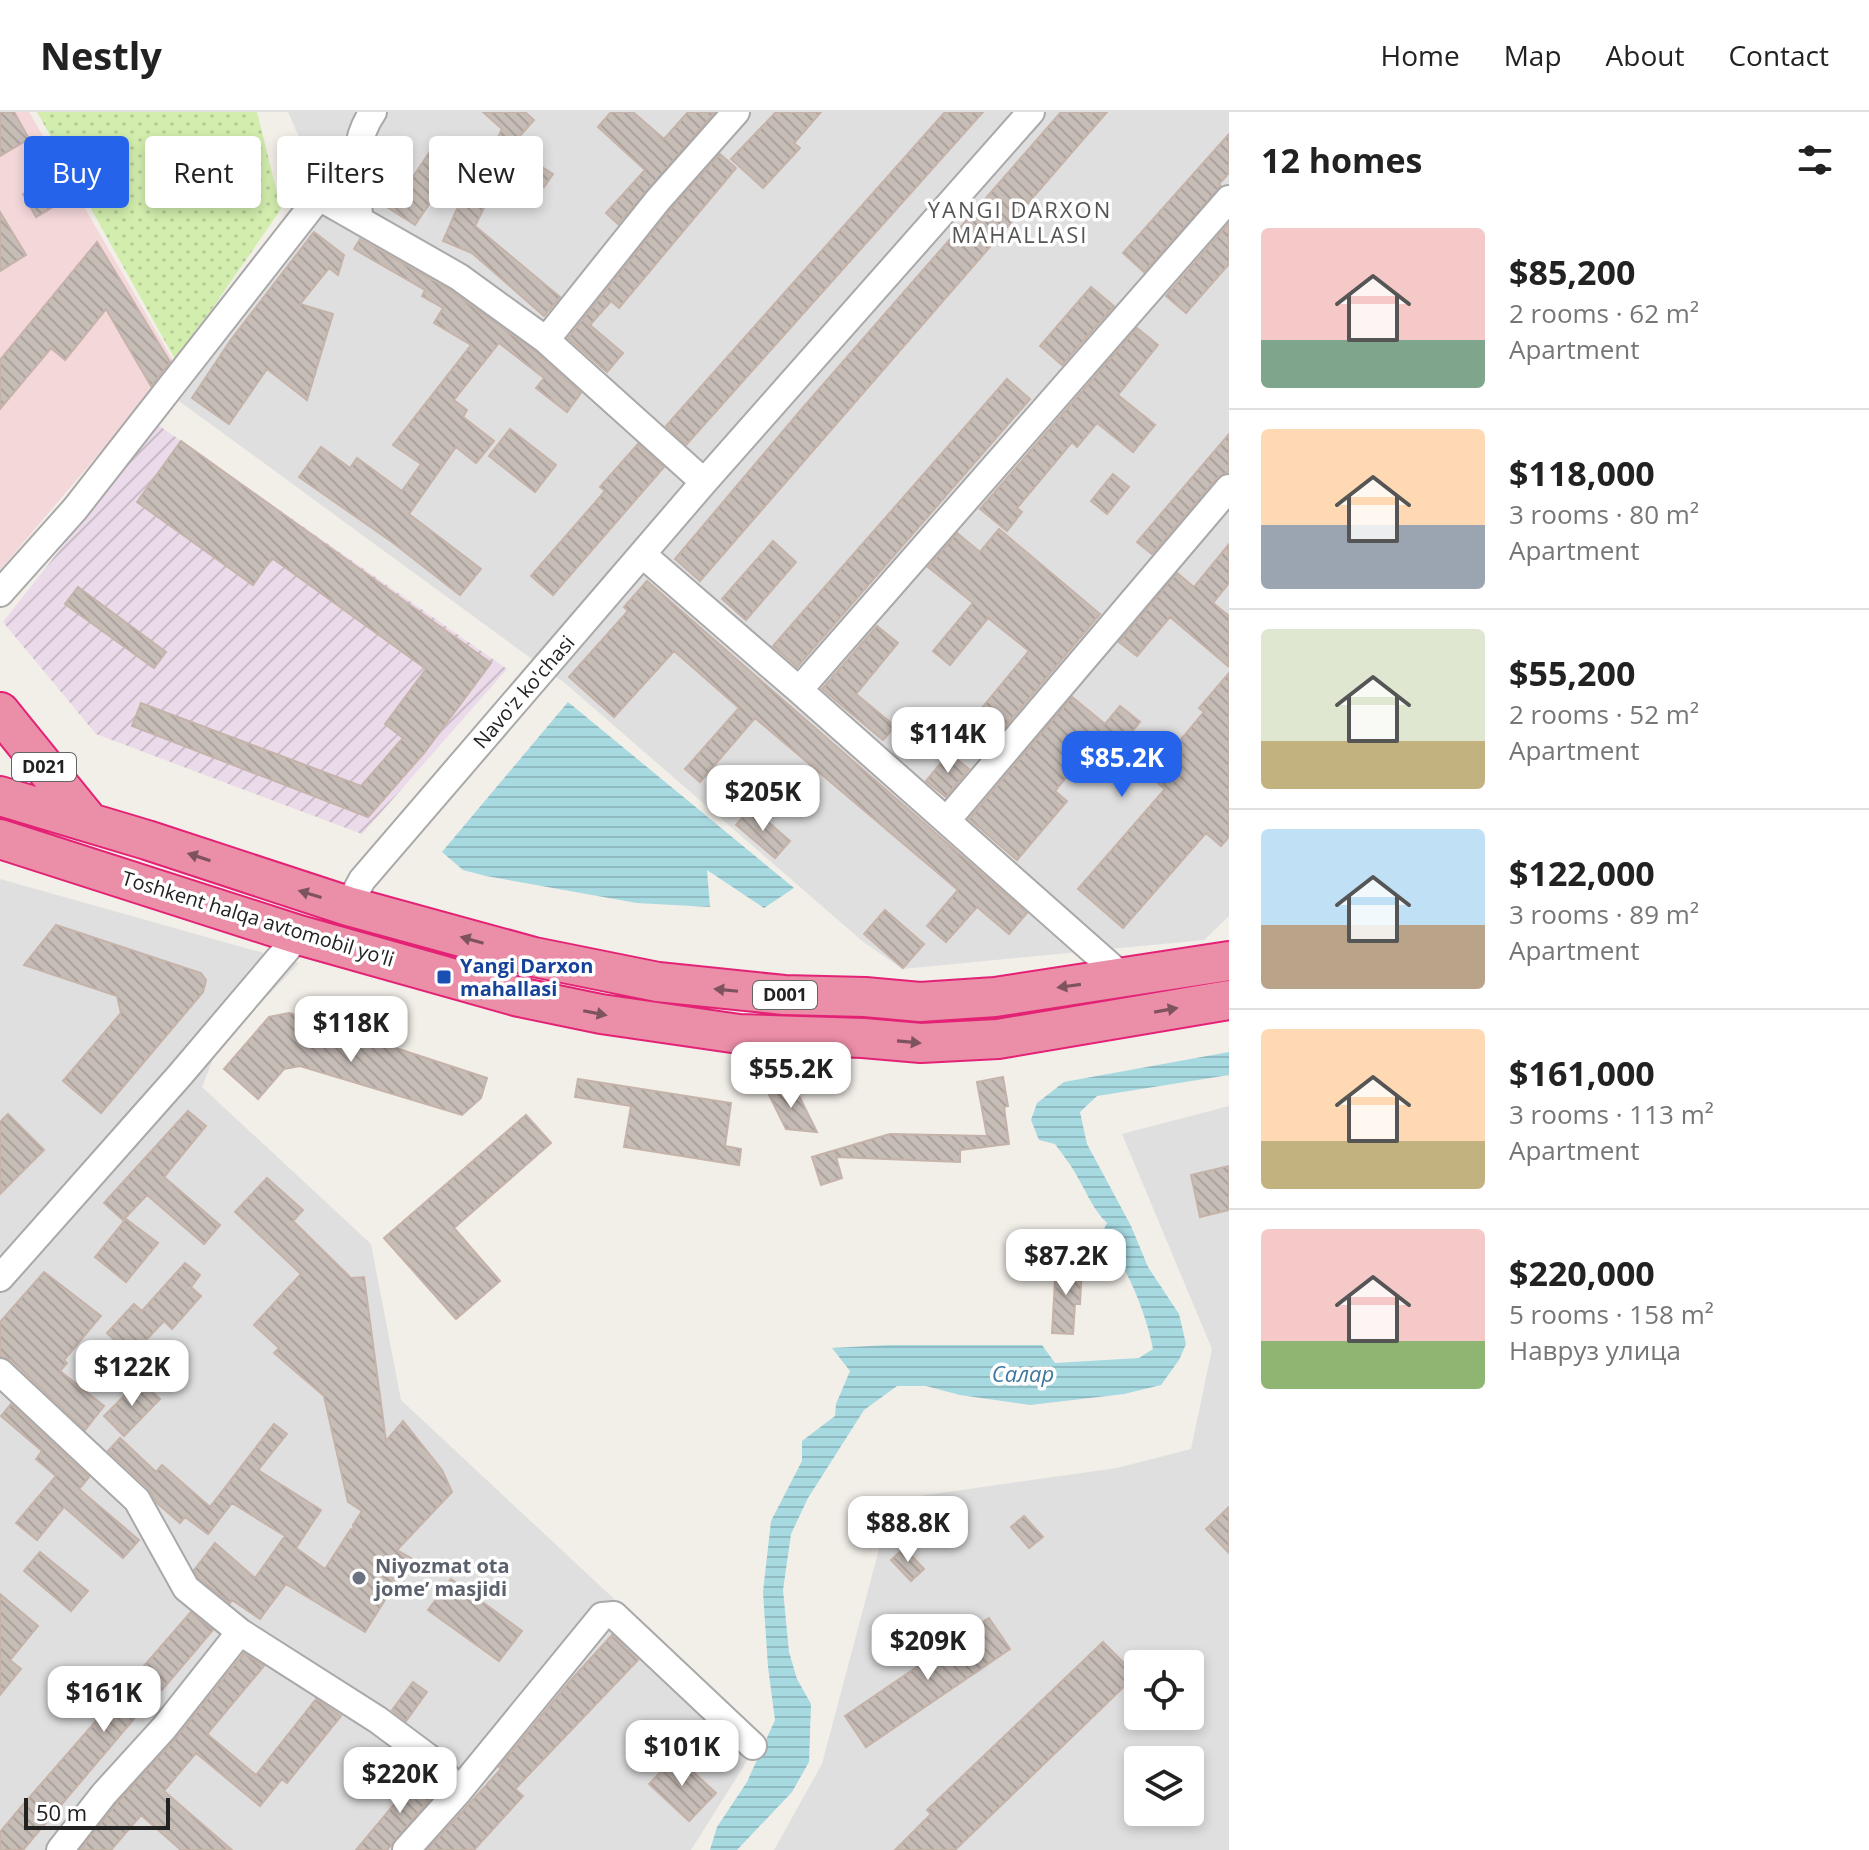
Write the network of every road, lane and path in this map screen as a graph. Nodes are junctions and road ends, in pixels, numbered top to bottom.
1 (373, 112) edge
2 (736, 112) edge
3 (1031, 112) edge
4 (1229, 199) edge
5 (359, 219) junction
6 (546, 340) junction
7 (704, 482) junction
8 (1229, 488) edge
9 (642, 554) junction
10 (0, 593) edge
11 (799, 690) junction
12 (0, 712) edge
13 (0, 796) edge
14 (947, 820) junction
15 (89, 822) junction
16 (0, 841) edge
17 (348, 906) junction
18 (299, 935) junction
19 (1229, 961) edge
20 (1124, 978) junction
21 (995, 997) junction
22 (1229, 1000) edge
23 (998, 1039) junction
24 (0, 1278) edge
25 (0, 1372) edge
26 (240, 1632) junction
27 (753, 1746) dead end
28 (458, 1792) junction
29 (60, 1850) edge
30 (406, 1850) edge

1 - 5 street
2 - 6 street
3 - 7 street, Navo'z ko'chasi
4 - 11 street
5 - 6 street
5 - 10 street
6 - 7 street
7 - 9 street, Navo'z ko'chasi
8 - 14 street
9 - 11 street
9 - 17 street, Navo'z ko'chasi
11 - 14 street
12 - 15 highway, D021
13 - 15 highway, Toshkent halqa avtomobil yo'li / D001
14 - 20 street
17 -> 15 highway, Toshkent halqa avtomobil yo'li / D001
16 - 18 highway, Toshkent halqa avtomobil yo'li / D001
21 -> 17 highway, Toshkent halqa avtomobil yo'li / D001
18 -> 23 highway, Toshkent halqa avtomobil yo'li / D001
18 - 24 street
19 - 20 highway, Toshkent halqa avtomobil yo'li / D001
20 -> 21 highway, Toshkent halqa avtomobil yo'li / D001
21 - 23 highway
23 -> 22 highway, Toshkent halqa avtomobil yo'li / D001
25 - 26 street
26 - 28 street
26 - 29 street
27 - 28 street
28 - 30 street

